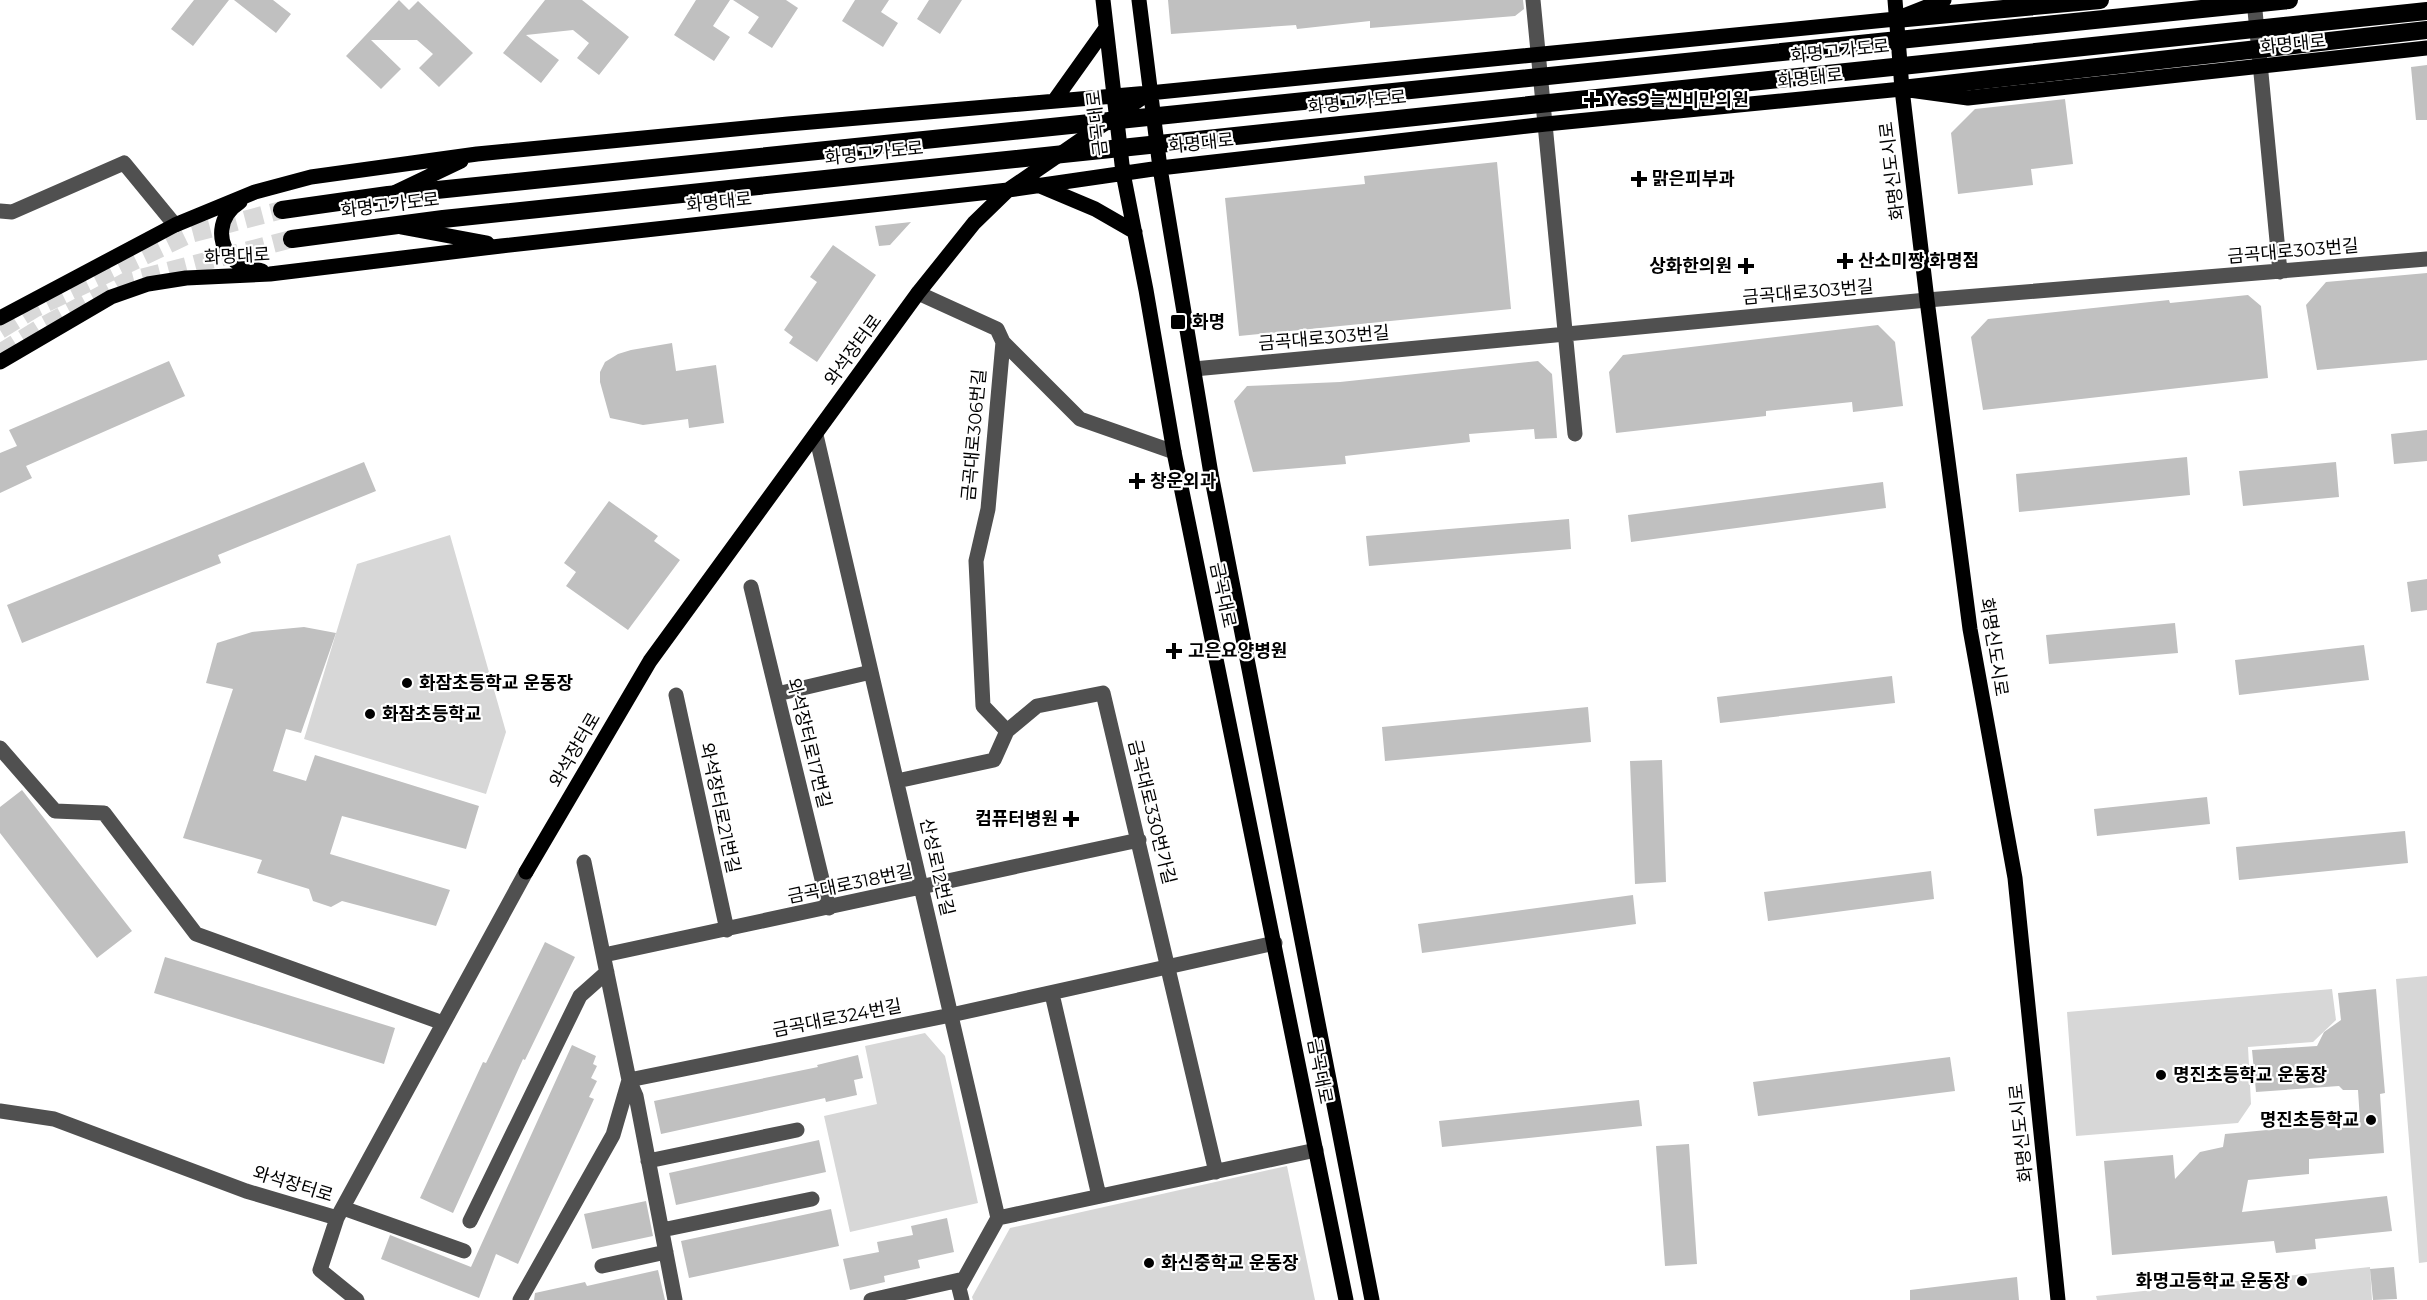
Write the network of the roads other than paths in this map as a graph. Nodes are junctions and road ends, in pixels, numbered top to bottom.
1 (1103, 0) edge
2 (1139, 0) edge
3 (1533, 0) edge
4 (1895, 0) edge
5 (1944, 0) edge
6 (2100, 0) edge
7 (2254, 0) edge
8 (2289, 0) edge
9 (2427, 11) edge
10 (1896, 19) junction
11 (1106, 28) junction
12 (2427, 30) edge
13 (2427, 48) edge
14 (1539, 53) junction
15 (2260, 67) junction
16 (1902, 88) junction
17 (1149, 93) junction
18 (1113, 96) junction
19 (1054, 101) junction
20 (1115, 116) junction
21 (1546, 124) junction
22 (477, 154) junction
23 (1160, 168) junction
24 (1123, 173) junction
25 (1038, 185) junction
26 (1008, 189) junction
27 (255, 192) junction
28 (388, 195) junction
29 (282, 210) tunnel mouth
30 (0, 211) edge
31 (176, 225) junction
32 (393, 226) junction
33 (1135, 232) junction
34 (292, 239) tunnel mouth
35 (501, 246) junction
36 (2427, 259) edge
37 (2280, 272) junction
38 (270, 274) junction
39 (918, 293) junction
40 (1927, 300) junction
41 (0, 318) edge
42 (1566, 334) junction
43 (1003, 342) junction
44 (0, 362) edge
45 (1194, 369) junction
46 (1575, 434) dead end
47 (816, 435) junction
48 (1174, 452) junction
49 (751, 587) dead end
50 (871, 672) junction
51 (777, 694) junction
52 (676, 695) dead end
53 (1007, 731) junction
54 (0, 748) edge
55 (897, 781) junction
56 (1139, 840) junction
57 (584, 862) dead end
58 (526, 872) joint
59 (921, 889) junction
60 (829, 908) junction
61 (726, 930) junction
62 (1275, 943) junction
63 (604, 956) junction
64 (1169, 967) junction
65 (607, 972) junction
66 (1052, 994) junction
67 (951, 1015) junction
68 (443, 1023) junction
69 (628, 1080) junction
70 (0, 1111) edge
71 (797, 1130) dead end
72 (1316, 1150) junction
73 (648, 1161) junction
74 (1216, 1172) junction
75 (1099, 1196) junction
76 (812, 1199) dead end
77 (340, 1213) junction
78 (998, 1218) junction
79 (470, 1221) dead end
80 (662, 1230) junction
81 (464, 1251) dead end
82 (666, 1252) junction
83 (602, 1266) dead end
84 (964, 1279) junction
85 (357, 1300) edge
86 (520, 1300) edge
87 (675, 1300) edge
88 (871, 1300) edge
89 (962, 1300) edge
90 (1346, 1300) edge
91 (1372, 1300) edge
92 (2058, 1300) edge

1 - 11 main road, 금곡대로
2 - 17 main road, 금곡대로
3 - 14 street
4 - 10 main road, 화명신도시로
5 - 10 main road
6 - 10 highway
7 - 15 street
8 - 28 highway, 화명고가도로
9 - 32 highway, 화명고가도로
10 - 14 main road
10 - 16 main road, 화명신도시로
11 - 18 main road, 금곡대로
11 - 19 main road
12 - 16 highway
13 - 15 main road, 화명대로
14 - 17 main road
14 - 21 street
15 - 16 main road, 화명대로
15 - 37 street
16 - 21 main road, 화명대로
16 - 40 main road, 화명신도시로
17 - 18 main road
17 - 20 main road, 와석장터로
17 - 23 main road, 금곡대로
18 - 19 main road
18 - 20 main road, 금곡대로
19 - 22 main road
20 - 24 main road, 금곡대로
20 - 26 main road, 와석장터로
21 - 23 main road, 화명대로
21 - 42 street
22 - 27 main road
22 - 28 main road
23 - 24 main road, 화명대로
23 - 45 main road, 금곡대로
24 - 25 main road, 화명대로
24 - 33 main road, 금곡대로
25 - 26 main road, 화명대로
25 - 33 main road
26 - 35 main road, 화명대로
26 - 39 main road, 와석장터로
27 - 31 main road
27 - 38 main road
28 - 29 highway, 화명고가도로
30 - 31 street
31 - 41 main road
32 - 34 highway, 화명고가도로
32 - 35 main road
33 - 48 main road, 금곡대로
35 - 38 main road, 화명대로
36 - 37 street, 금곡대로303번길
37 - 40 street, 금곡대로303번길
38 - 44 main road, 화명대로
39 - 43 street
39 - 47 main road, 와석장터로
40 - 42 street, 금곡대로303번길
40 - 92 main road, 화명신도시로
42 - 45 street, 금곡대로303번길
42 - 46 street
43 - 48 street
43 - 53 street, 금곡대로306번길
45 - 91 main road, 금곡대로
47 - 50 street, 산성로12번길
47 - 58 main road, 와석장터로
48 - 62 main road, 금곡대로
49 - 51 street, 와석장터로17번길
50 - 51 street
50 - 55 street, 산성로12번길
51 - 60 street, 와석장터로17번길
52 - 61 street, 와석장터로21번길
53 - 55 street, 금곡대로330번가길
53 - 56 street, 금곡대로330번가길
54 - 68 street
55 - 59 street, 산성로12번길
56 - 59 street, 금곡대로318번길
56 - 64 street, 금곡대로330번가길
57 - 63 street
58 - 68 street, 와석장터로
59 - 60 street, 금곡대로318번길
59 - 67 street, 산성로12번길
60 - 61 street, 금곡대로318번길
61 - 63 street, 금곡대로318번길
62 - 64 street, 금곡대로324번길
62 - 72 main road, 금곡대로
63 - 65 street
64 - 66 street, 금곡대로324번길
64 - 74 street, 금곡대로330번가길
65 - 69 street
65 - 79 street
66 - 67 street, 금곡대로324번길
66 - 75 street
67 - 69 street, 금곡대로324번길
67 - 78 street, 산성로12번길
68 - 77 street, 와석장터로
69 - 73 street
69 - 86 street
70 - 77 street, 와석장터로
71 - 73 street
72 - 74 street
72 - 90 main road, 금곡대로
73 - 80 street
74 - 75 street
75 - 78 street
76 - 80 street
77 - 81 street
77 - 85 street
78 - 84 street
80 - 82 street
82 - 83 street
82 - 87 street
84 - 88 street
84 - 89 street

